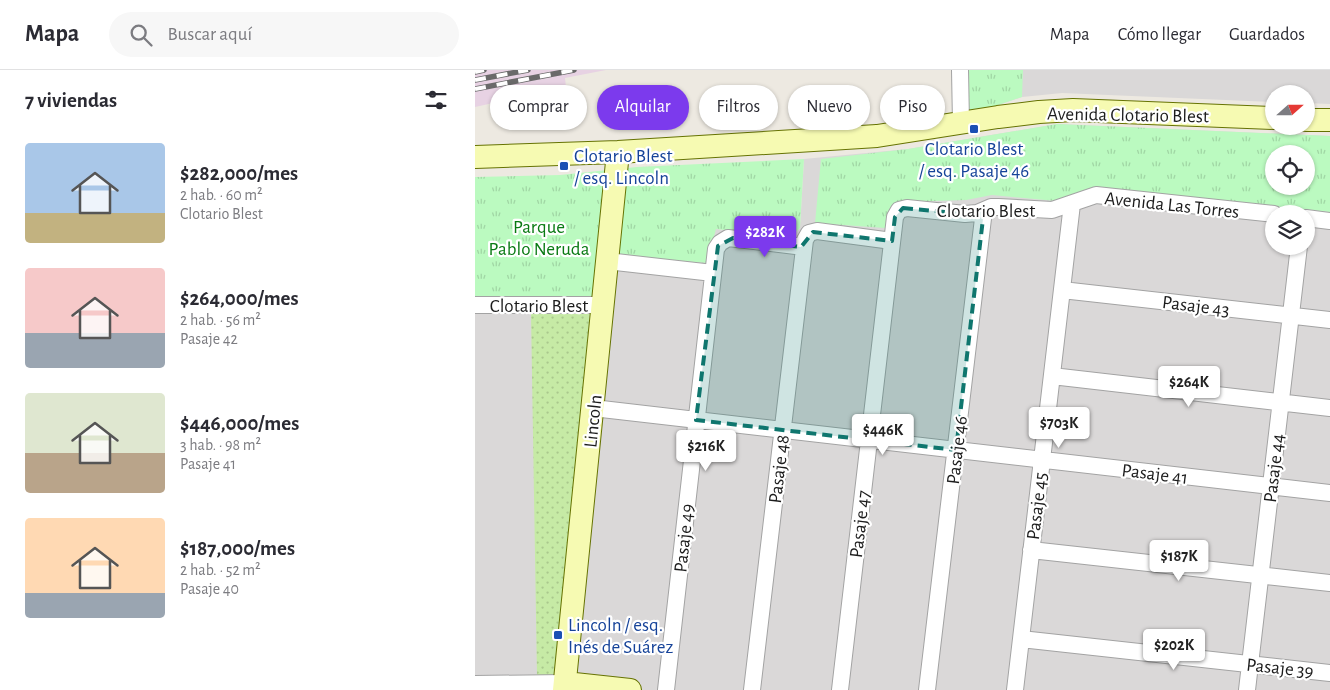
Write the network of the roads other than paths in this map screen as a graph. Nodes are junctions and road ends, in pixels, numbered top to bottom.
1 (960, 70) edge
2 (1265, 118) edge
3 (1315, 120) edge
4 (1330, 120) edge
5 (961, 123) junction
6 (618, 152) junction
7 (475, 157) edge
8 (1072, 204) junction
9 (899, 210) joint
10 (984, 210) junction
11 (1265, 213) edge
12 (1315, 219) edge
13 (1330, 221) edge
14 (892, 241) junction
15 (804, 247) junction
16 (1298, 255) edge
17 (607, 261) junction
18 (713, 273) junction
19 (1062, 290) junction
20 (603, 304) junction
21 (475, 305) edge
22 (1291, 316) junction
23 (1330, 320) edge
24 (1052, 376) junction
25 (1281, 402) junction
26 (593, 408) junction
27 (1330, 408) edge
28 (696, 420) junction
29 (783, 430) junction
30 (869, 440) junction
31 (956, 450) junction
32 (1042, 460) junction
33 (1271, 486) junction
34 (1330, 492) edge
35 (1031, 550) junction
36 (1260, 575) junction
37 (1330, 583) edge
38 (1021, 639) junction
39 (1250, 664) junction
40 (1330, 673) edge
41 (475, 684) edge
42 (565, 686) edge
43 (630, 690) edge
44 (666, 690) edge
45 (752, 690) edge
46 (840, 690) edge
47 (927, 690) edge
48 (1015, 690) edge
49 (1247, 690) edge

1 - 5 street
2 - 5 main road, Avenida Clotario Blest
3 - 4 main road
5 - 6 main road, Avenida Clotario Blest
6 - 7 main road, Avenida Clotario Blest
6 - 17 main road, Lincoln
8 - 10 street, Clotario Blest
8 - 11 street, Avenida Las Torres
8 - 19 street, Pasaje 45
9 - 10 street, Clotario Blest
9 - 14 street, Pasaje 47
10 - 31 street, Pasaje 46
12 - 13 street
14 - 15 street
14 - 30 street, Pasaje 47
15 - 18 street, Pasaje 49
15 - 29 street, Pasaje 48
16 - 22 street, Pasaje 44
17 - 18 street
17 - 20 main road, Lincoln
18 - 28 street, Pasaje 49
19 - 22 street, Pasaje 43
19 - 24 street, Pasaje 45
20 - 21 street, Clotario Blest
20 - 26 main road, Lincoln
22 - 23 street, Pasaje 43
22 - 25 street, Pasaje 44
24 - 25 street
24 - 32 street, Pasaje 45
25 - 27 street
25 - 33 street, Pasaje 44
26 - 28 street, Pasaje 41
26 - 42 main road, Lincoln
28 - 29 street, Pasaje 41
28 - 44 street, Pasaje 49
29 - 30 street, Pasaje 41
29 - 45 street, Pasaje 48
30 - 31 street, Pasaje 41
30 - 46 street, Pasaje 47
31 - 32 street, Pasaje 41
31 - 47 street, Pasaje 46
32 - 33 street, Pasaje 41
32 - 35 street, Pasaje 45
33 - 34 street, Pasaje 41
33 - 36 street, Pasaje 44
35 - 36 street
35 - 38 street, Pasaje 45
36 - 37 street
36 - 39 street, Pasaje 44
38 - 39 street, Pasaje 39
38 - 48 street, Pasaje 45
39 - 40 street, Pasaje 39
39 - 49 street, Pasaje 44
41 - 42 street
42 - 43 main road

